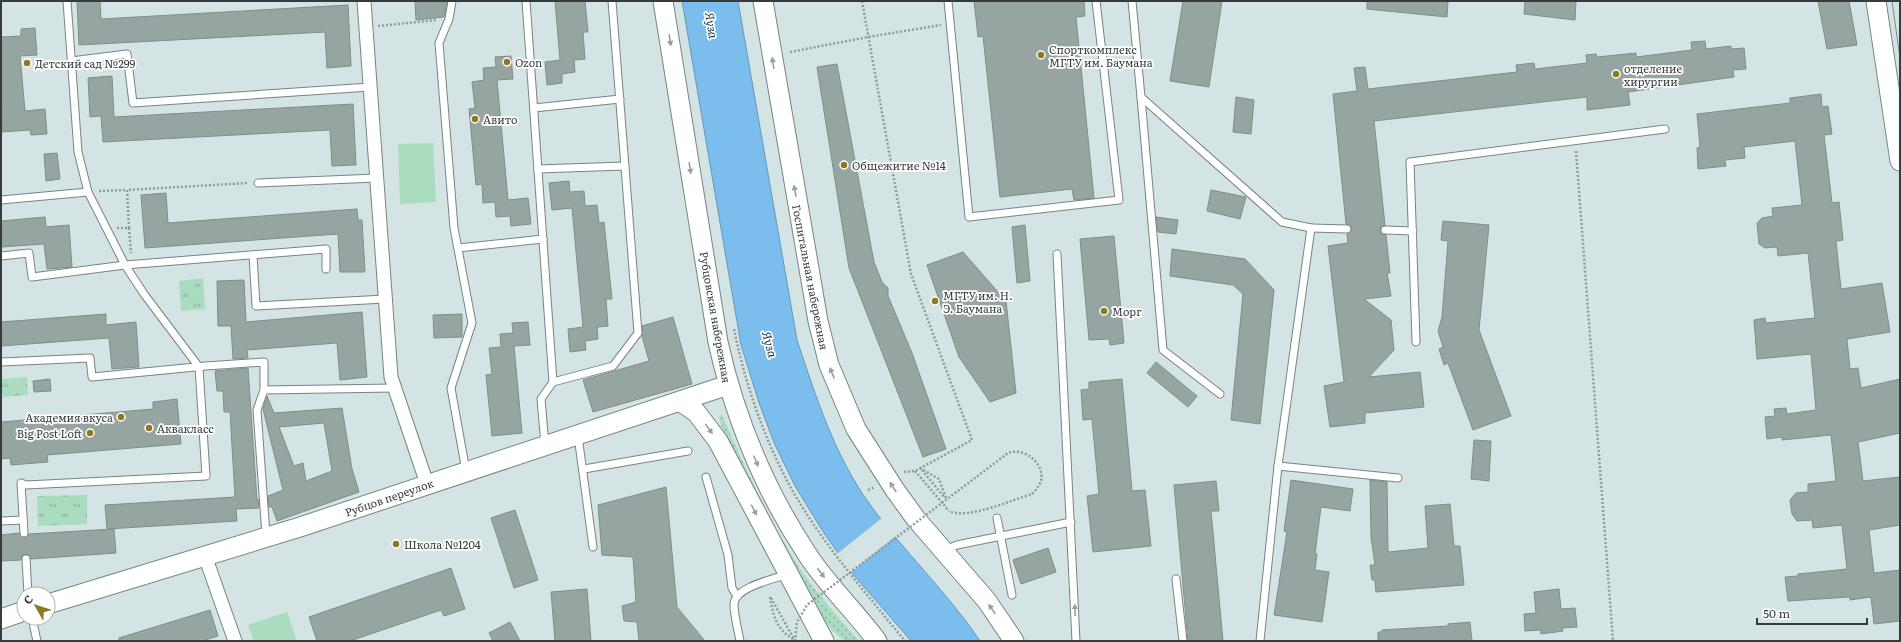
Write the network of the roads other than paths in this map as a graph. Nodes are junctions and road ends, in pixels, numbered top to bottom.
1 (66, 1) edge
2 (364, 1) edge
3 (452, 1) edge
4 (526, 1) edge
5 (612, 1) edge
6 (663, 1) edge
7 (763, 1) edge
8 (948, 1) edge
9 (1096, 1) edge
10 (1132, 1) edge
11 (1876, 1) edge
12 (71, 61) junction
13 (370, 87) junction
14 (1141, 97) junction
15 (620, 99) junction
16 (534, 108) junction
17 (1665, 129) dead end
18 (1900, 161) edge
19 (625, 166) junction
20 (538, 169) junction
21 (376, 178) junction
22 (258, 183) road end
23 (88, 192) junction
24 (1, 200) edge
25 (1311, 228) junction
26 (1347, 230) dead end
27 (1385, 230) dead end
28 (1413, 231) junction
29 (543, 239) junction
30 (458, 248) junction
31 (1057, 254) dead end
32 (253, 255) junction
33 (1, 256) edge
34 (129, 265) junction
35 (326, 269) dead end
36 (385, 299) junction
37 (1416, 342) dead end
38 (1, 362) edge
39 (199, 367) junction
40 (553, 382) junction
41 (728, 385) junction
42 (394, 388) junction
43 (264, 390) junction
44 (1220, 394) dead end
45 (681, 402) junction
46 (736, 412) junction
47 (578, 435) junction
48 (545, 446) junction
49 (688, 451) dead end
50 (1278, 466) junction
51 (584, 469) junction
52 (466, 472) junction
53 (736, 476) junction
54 (706, 477) dead end
55 (1398, 478) dead end
56 (427, 484) junction
57 (997, 518) dead end
58 (23, 520) junction
59 (1, 521) edge
60 (1071, 522) junction
61 (24, 533) dead end
62 (1001, 536) junction
63 (266, 538) junction
64 (593, 547) dead end
65 (943, 550) junction
66 (205, 556) junction
67 (26, 559) dead end
68 (788, 574) junction
69 (1176, 579) dead end
70 (28, 586) edge
71 (800, 595) junction
72 (1012, 595) dead end
73 (737, 596) junction
74 (56, 602) edge
75 (16, 614) edge
76 (1, 619) edge
77 (33, 626) edge
78 (36, 641) edge
79 (235, 641) edge
80 (740, 641) edge
81 (824, 641) edge
82 (840, 641) edge
83 (877, 641) edge
84 (1014, 641) edge
85 (1076, 641) edge
86 (1183, 641) edge
87 (1260, 641) edge

1 - 12 lane
2 - 13 street
3 - 30 lane
4 - 16 lane
5 - 15 lane
6 -> 41 main road, Рубцовская набережная
65 -> 7 main road, Госпитальная набережная
8 - 9 lane
10 - 14 lane
11 - 18 main road
12 - 13 lane
12 - 23 lane
13 - 21 street
14 - 25 lane
14 - 44 lane
15 - 16 lane
15 - 19 lane
16 - 20 lane
17 - 28 lane
19 - 20 lane
19 - 40 lane
20 - 29 lane
21 - 22 lane
21 - 36 street
23 - 24 lane
23 - 34 lane
25 - 26 lane
25 - 50 lane
27 - 28 lane
28 - 37 lane
29 - 30 lane
29 - 40 lane
30 - 52 lane
31 - 60 lane
32 - 34 lane
32 - 35 lane
32 - 36 lane
33 - 34 lane
34 - 39 lane
36 - 42 street
38 - 39 lane
39 - 43 lane
39 - 58 lane
40 - 48 lane
41 - 45 main road, Рубцов переулок
41 - 46 main road, Рубцовская набережная
42 - 43 lane
42 - 56 street
43 - 63 lane
45 - 47 main road, Рубцов переулок
45 -> 53 main road
46 - 53 main road
46 -> 83 main road, Рубцовская набережная
47 - 48 main road, Рубцов переулок
47 - 51 lane
48 - 52 main road, Рубцов переулок
49 - 51 lane
50 - 55 lane
50 - 87 lane
51 - 64 lane
52 - 56 main road, Рубцов переулок
53 -> 68 main road
54 - 73 lane
56 - 63 main road, Рубцов переулок
57 - 62 lane
58 - 59 lane
58 - 61 lane
60 - 62 lane
85 -> 60 lane
62 - 65 lane
62 - 72 lane
63 - 66 main road, Рубцов переулок
84 -> 65 main road, Госпитальная набережная
66 - 74 main road, Рубцов переулок
66 - 79 street
67 - 70 lane
68 - 71 main road
68 - 73 lane
69 - 86 lane
71 - 81 main road
71 - 82 main road
73 - 80 lane
75 - 76 main road
77 - 78 lane

